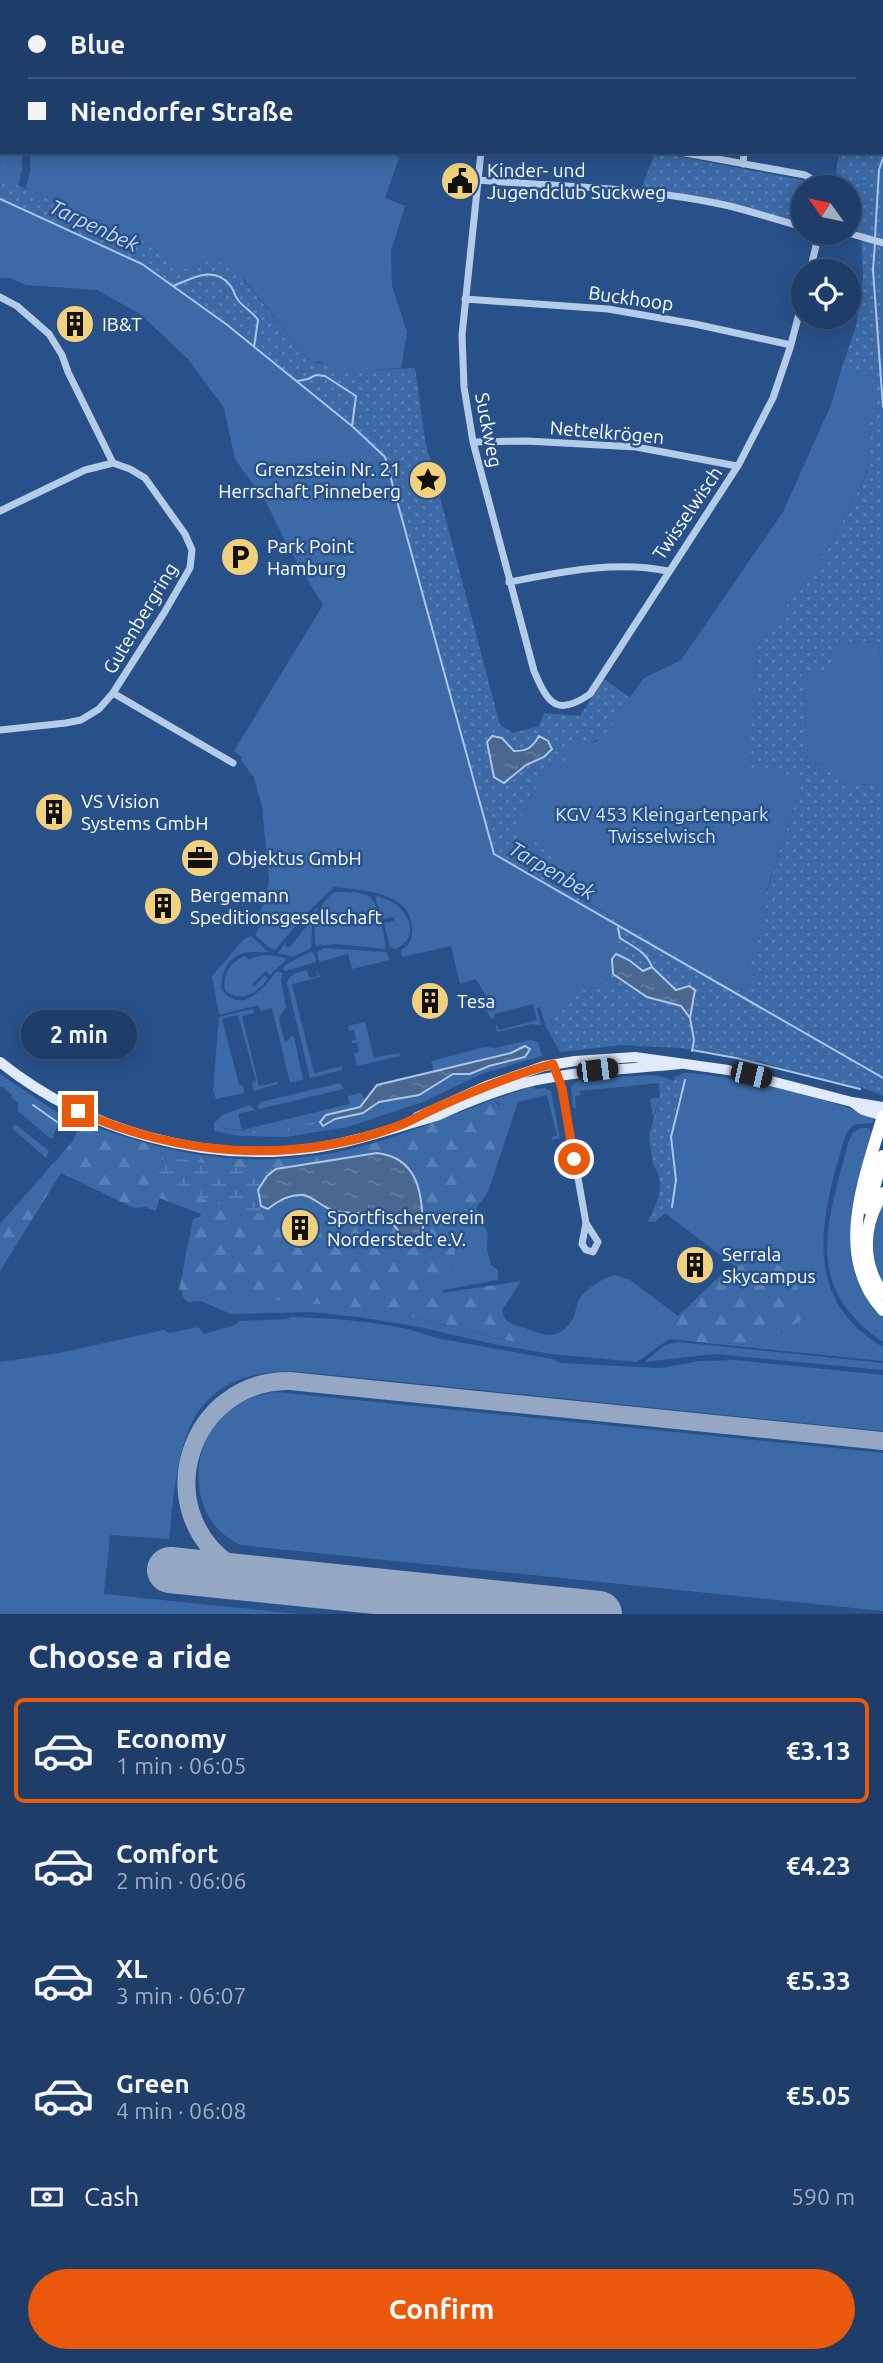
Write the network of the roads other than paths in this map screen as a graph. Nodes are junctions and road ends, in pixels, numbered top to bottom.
1 (481, 154) edge
2 (690, 154) edge
3 (744, 154) edge
4 (743, 164) junction
5 (805, 175) edge
6 (478, 180) junction
7 (791, 224) edge
8 (861, 237) edge
9 (883, 243) edge
10 (0, 297) edge
11 (465, 299) junction
12 (795, 329) edge
13 (791, 345) junction
14 (473, 442) junction
15 (113, 463) junction
16 (737, 467) junction
17 (0, 511) edge
18 (668, 571) junction
19 (509, 582) junction
20 (113, 693) junction
21 (552, 702) joint
22 (0, 730) edge
23 (233, 763) dead end
24 (0, 1062) edge
25 (553, 1064) junction
26 (680, 1064) junction
27 (558, 1077) junction
28 (852, 1102) junction
29 (883, 1107) edge
30 (883, 1116) edge
31 (398, 1126) junction
32 (883, 1156) edge
33 (883, 1193) edge
34 (586, 1223) dead end
35 (866, 1234) junction
36 (883, 1294) edge
37 (883, 1310) edge

1 - 6 street, Suckweg
2 - 4 street
3 - 4 street
4 - 5 street
6 - 7 street
6 - 11 street, Suckweg
8 - 9 street
10 - 15 street
11 - 13 street, Buckhoop
11 - 14 street, Suckweg
12 - 13 street, Twisselwisch
13 - 16 street, Twisselwisch
14 - 16 street, Nettelkrögen
14 - 19 street, Suckweg
15 - 17 street
15 - 20 street, Gutenbergring
16 - 18 street, Twisselwisch
18 - 19 street
18 - 21 street, Twisselwisch
19 - 21 street, Suckweg
20 - 22 street, Gutenbergring
20 - 23 street, Gutenbergring
24 - 31 main road
25 - 26 main road
25 - 27 street
25 - 31 main road
26 - 27 main road
26 - 28 main road
27 - 31 main road
27 - 34 street
28 - 29 main road
28 - 30 main road
30 - 37 highway
32 - 35 highway
33 - 35 highway
35 - 36 highway

